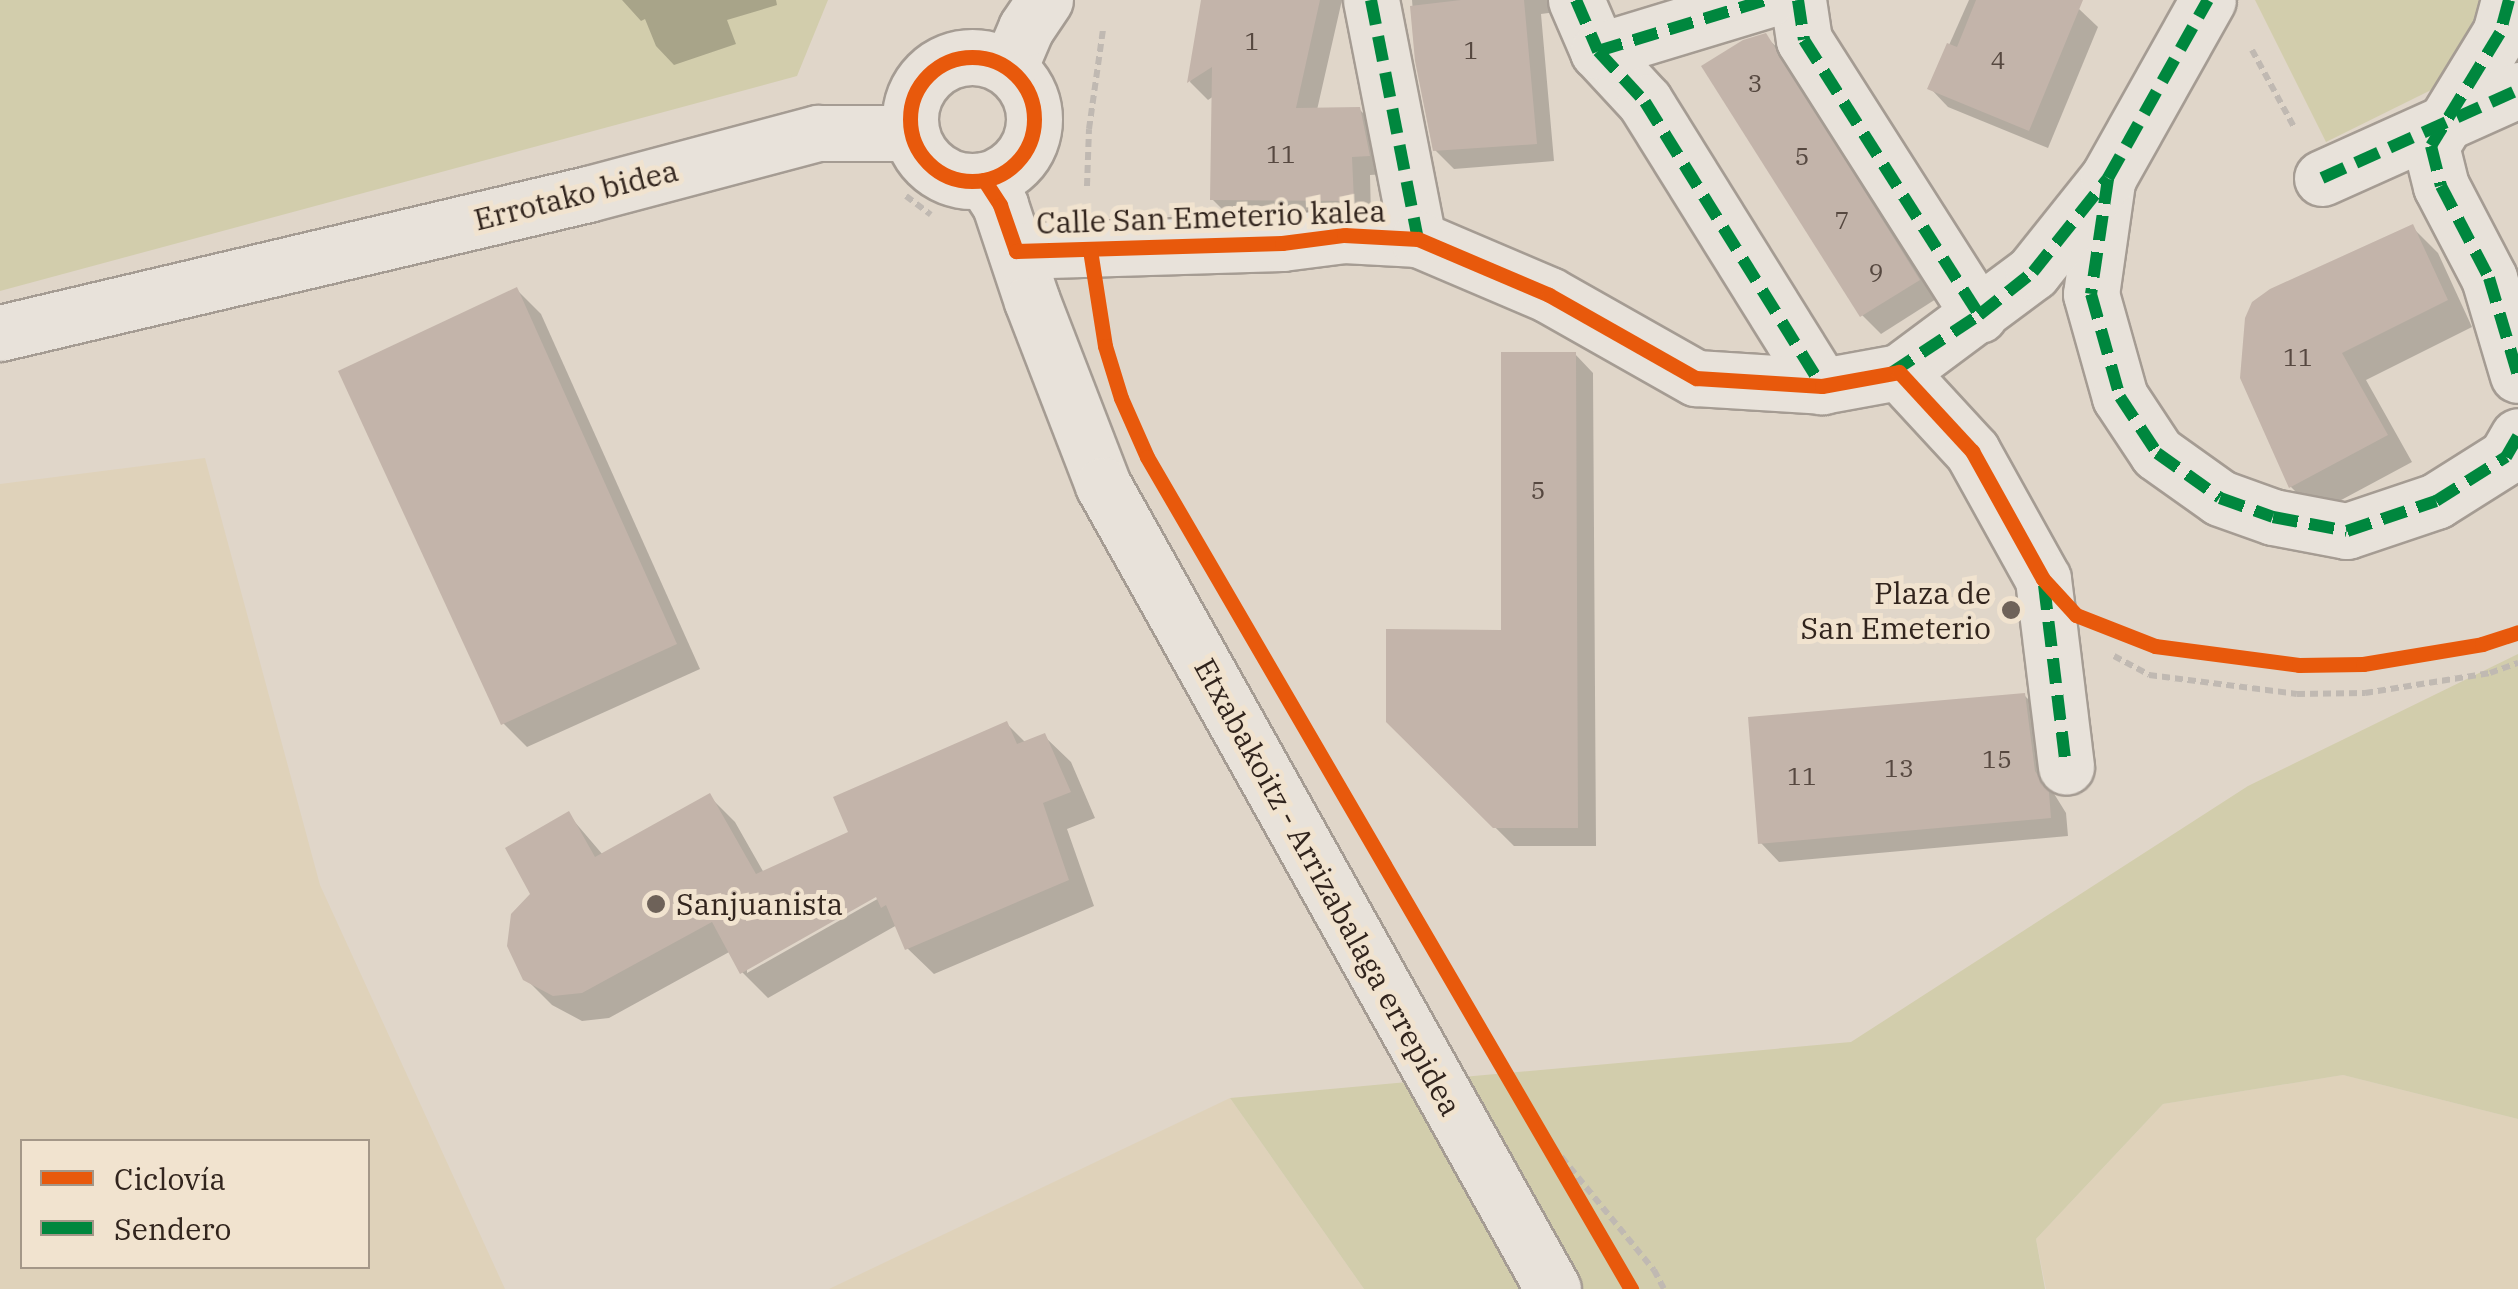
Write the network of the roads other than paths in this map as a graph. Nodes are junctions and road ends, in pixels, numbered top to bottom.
1 (1046, 0) edge
2 (1372, 0) edge
3 (1576, 0) edge
4 (1766, 0) edge
5 (1798, 0) edge
6 (2509, 0) edge
7 (2226, 18) edge
8 (1598, 51) junction
9 (1009, 68) junction
10 (2518, 90) edge
11 (2443, 120) junction
12 (910, 133) junction
13 (2312, 159) road end
14 (2108, 178) junction
15 (984, 180) junction
16 (1418, 239) junction
17 (1016, 251) junction
18 (1979, 316) junction
19 (0, 333) edge
20 (1899, 372) junction
21 (2518, 375) edge
22 (1822, 386) junction
23 (2518, 436) edge
24 (2066, 767) dead end
25 (1554, 1289) edge

1 - 9 street
2 - 16 street, Calle San Emeterio kalea
3 - 8 street
4 - 8 street
5 - 18 street
6 - 11 street
7 - 14 street, Calle San Emeterio kalea
8 - 22 street
9 - 12 street
9 - 15 street
10 - 11 street
11 - 13 street
11 - 21 street
12 - 15 street
12 - 19 street, Errotako bidea
14 - 18 street, Calle San Emeterio kalea
14 - 23 street
15 - 17 street, Etxabakoitz - Arrizabalaga errepidea
16 - 17 street, Calle San Emeterio kalea
16 - 22 street, Calle San Emeterio kalea
17 - 25 street, Etxabakoitz - Arrizabalaga errepidea
18 - 20 street, Calle San Emeterio kalea
20 - 22 street, Calle San Emeterio kalea
20 - 24 street

